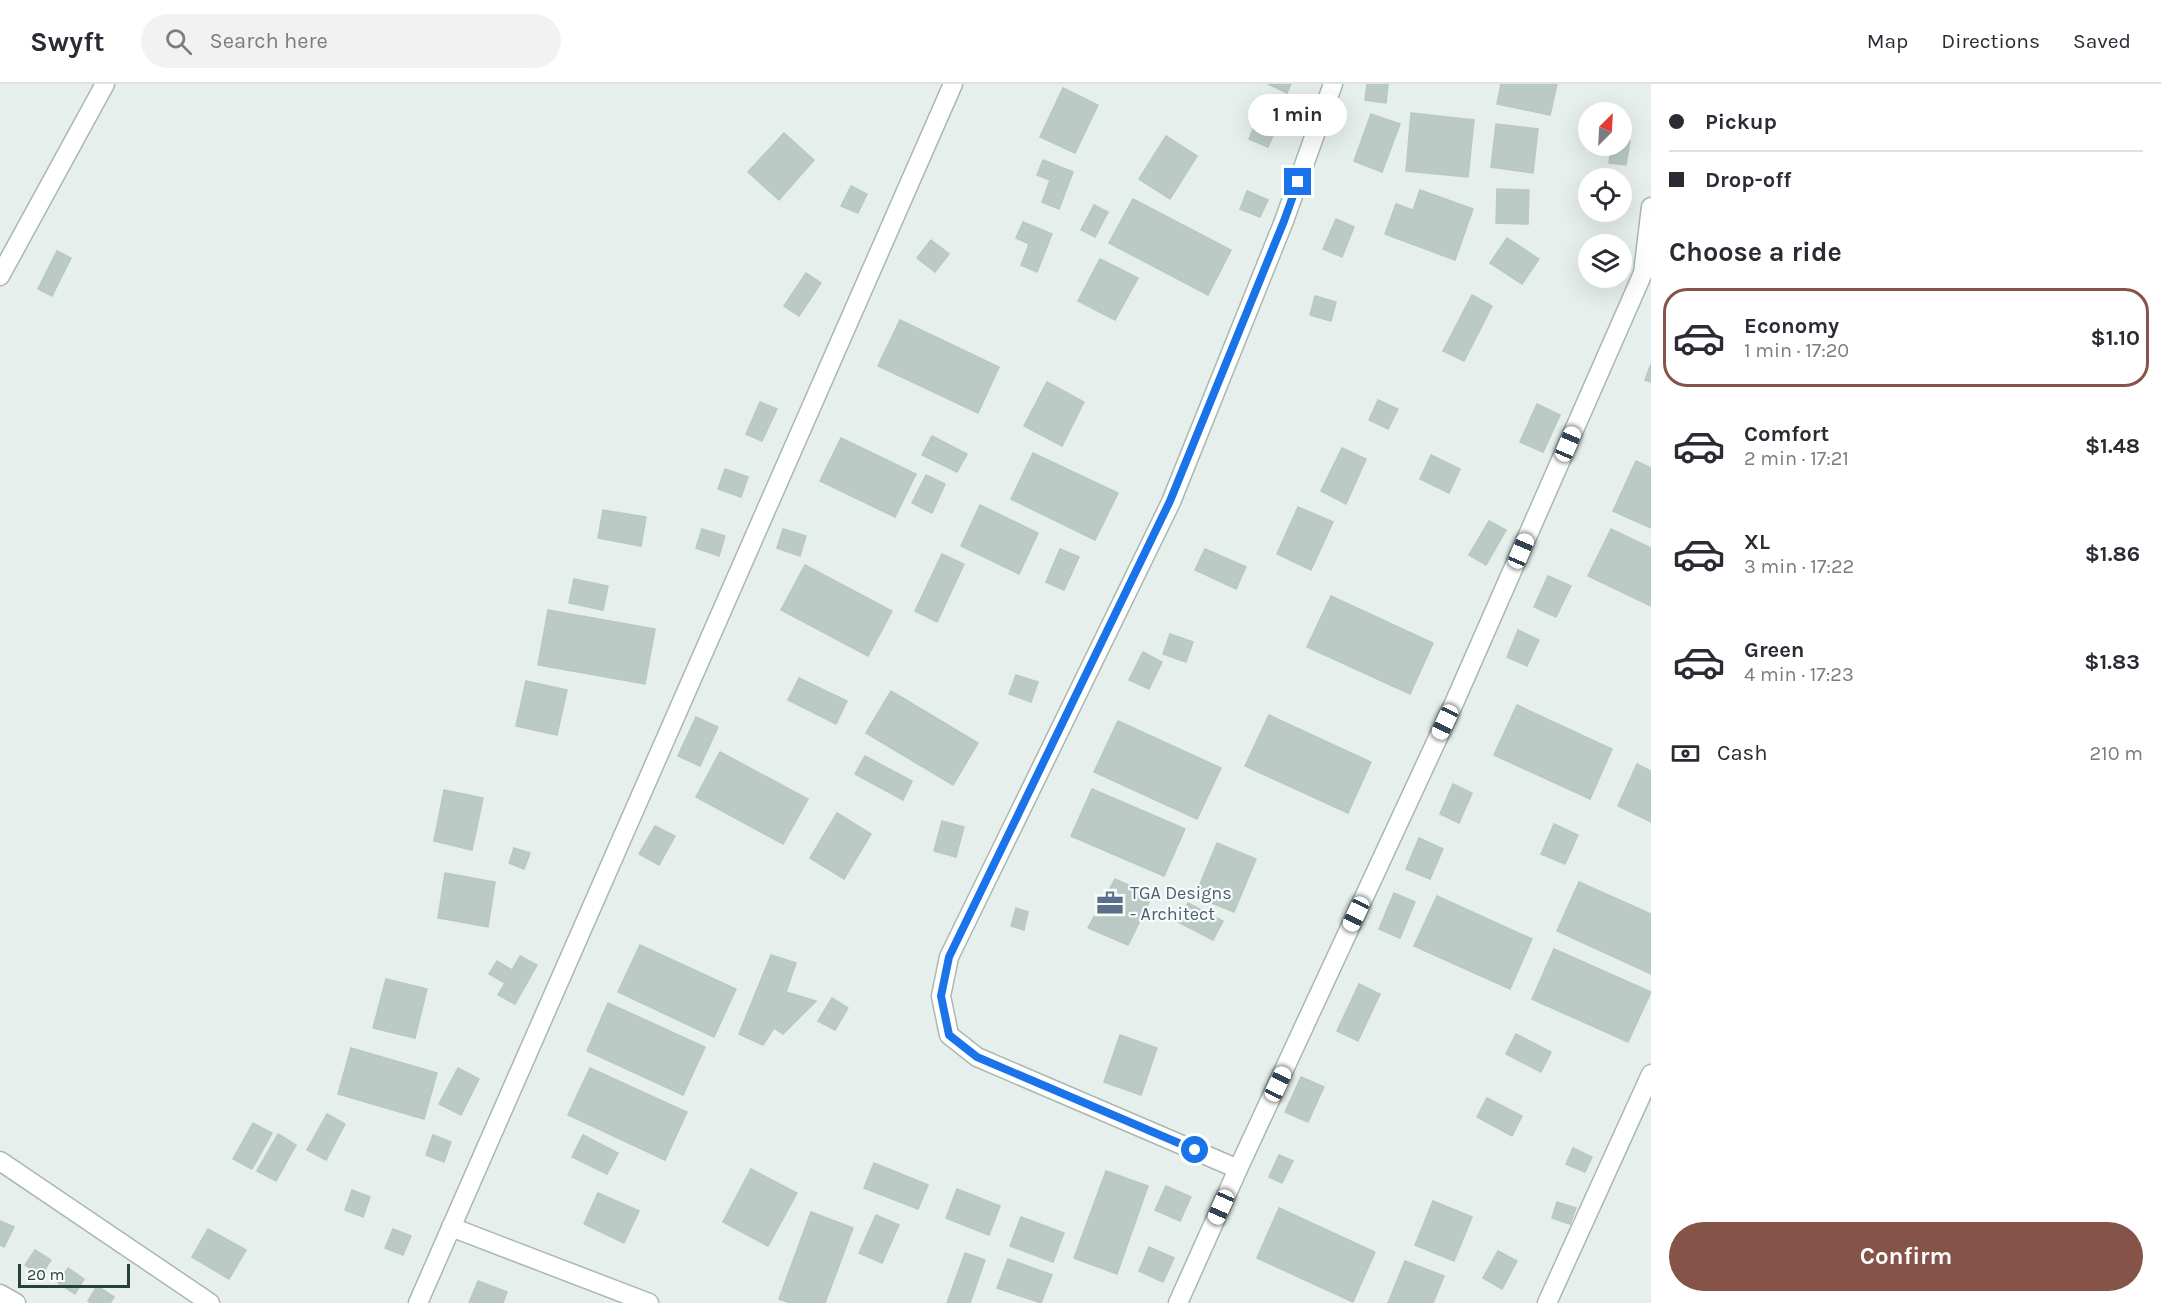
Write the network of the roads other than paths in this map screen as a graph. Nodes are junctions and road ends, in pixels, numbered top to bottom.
1 (105, 84) edge
2 (953, 84) edge
3 (1333, 84) edge
4 (1651, 207) edge
5 (0, 276) edge
6 (1651, 1074) edge
7 (0, 1161) edge
8 (1238, 1169) junction
9 (451, 1227) junction
10 (0, 1294) edge
11 (16, 1303) edge
12 (210, 1303) edge
13 (418, 1303) edge
14 (650, 1303) edge
15 (1178, 1303) edge
16 (1547, 1303) edge

1 - 5 street
2 - 9 street
3 - 8 street
4 - 8 street
6 - 16 street
7 - 12 street
8 - 15 street
9 - 13 street
9 - 14 street
10 - 11 street

